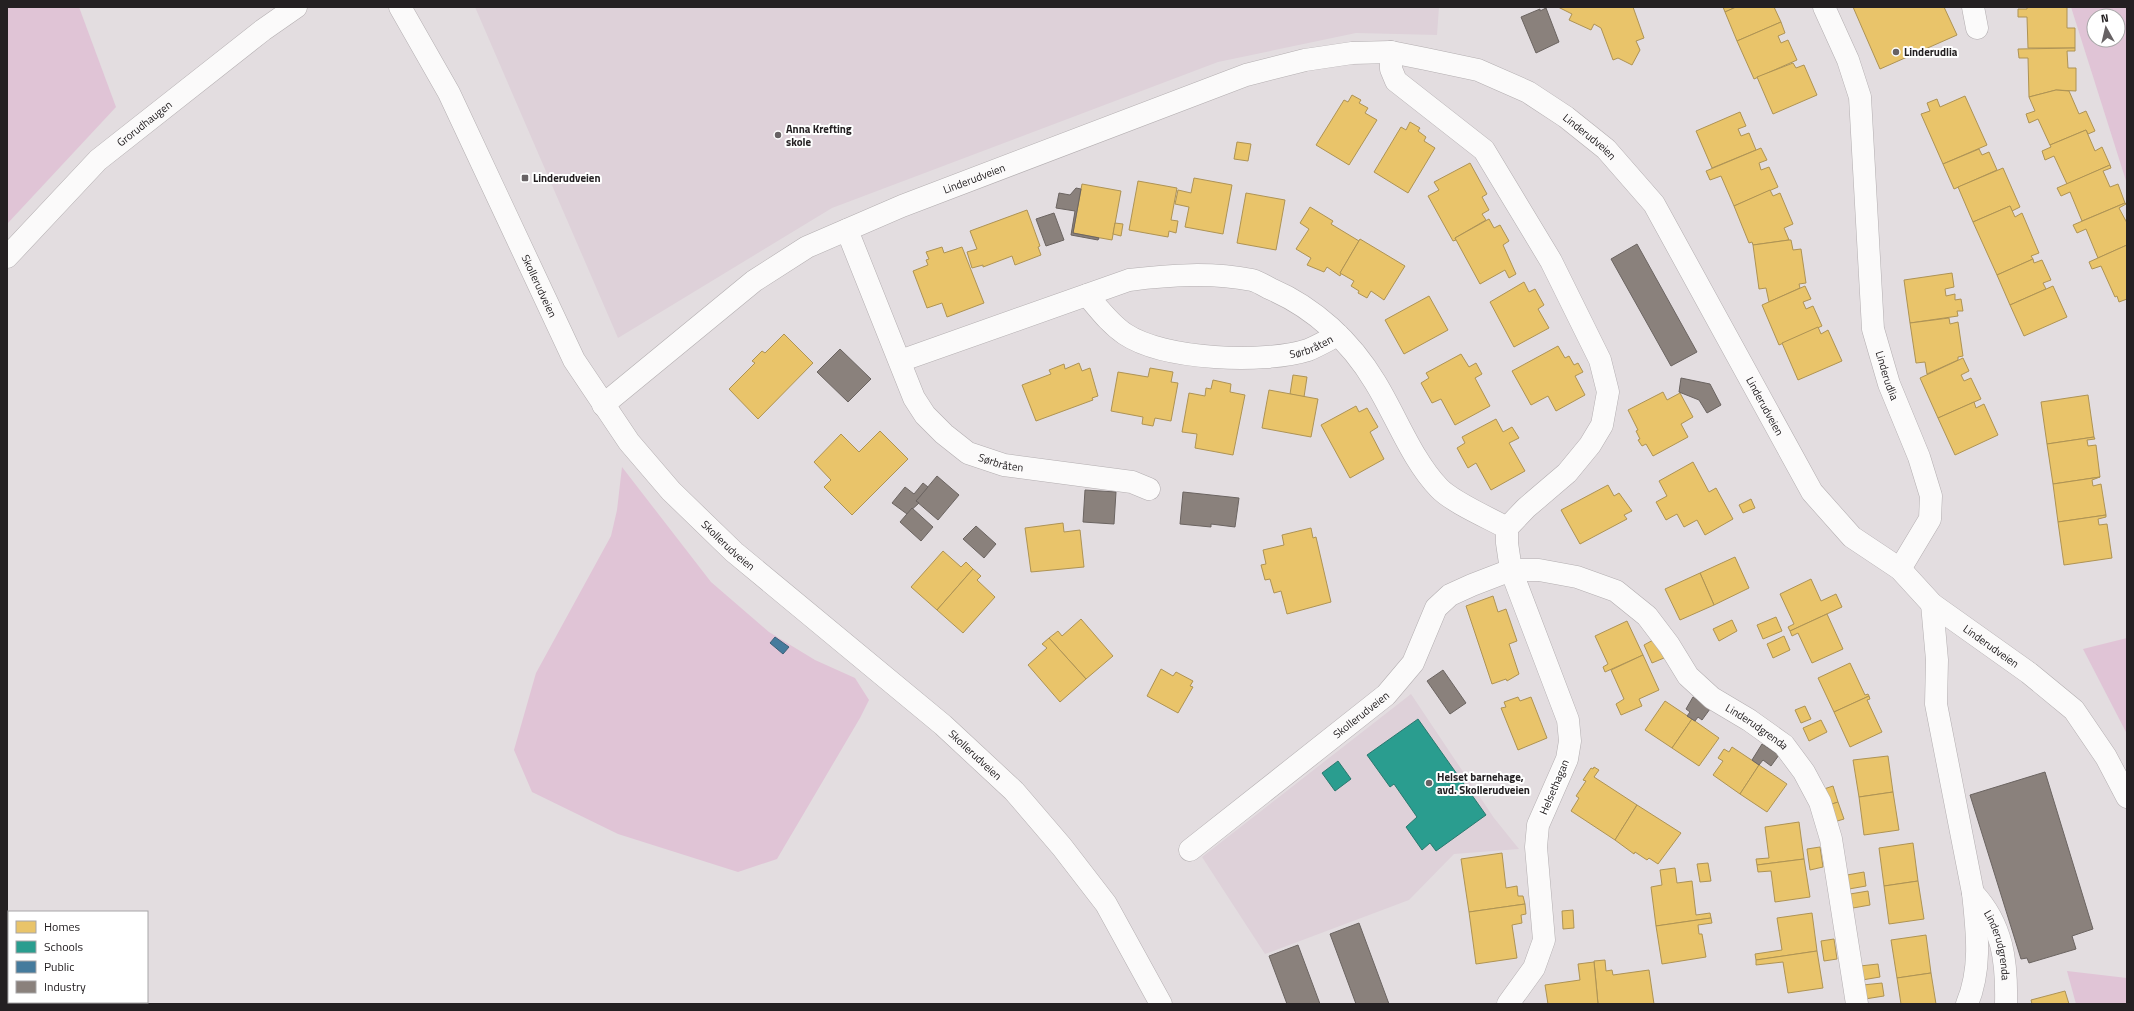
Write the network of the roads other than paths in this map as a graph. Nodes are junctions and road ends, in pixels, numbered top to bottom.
1 (296, 7) edge
2 (400, 7) edge
3 (1824, 7) edge
4 (1973, 7) edge
5 (1977, 28) dead end
6 (1391, 52) junction
7 (847, 230) junction
8 (7, 257) edge
9 (1087, 295) junction
10 (1338, 335) junction
11 (900, 361) junction
12 (603, 405) junction
13 (1149, 489) dead end
14 (1507, 528) junction
15 (1900, 569) junction
16 (1511, 570) junction
17 (1932, 604) junction
18 (2127, 797) edge
19 (1190, 850) dead end
20 (1973, 893) junction
21 (1161, 1004) edge
22 (1508, 1004) edge
23 (1857, 1004) edge
24 (1967, 1004) edge
25 (2006, 1004) edge

1 - 8 street, Grorudhaugen
2 - 12 street, Skollerudveien
3 - 15 street, Linderudlia
4 - 5 street
6 - 7 street, Linderudveien
6 - 14 street
6 - 15 street, Linderudveien
7 - 11 street, Sørbråten
7 - 12 street, Linderudveien
9 - 10 street, Sørbråten
9 - 10 street, Sørbråten
9 - 11 street, Sørbråten
10 - 14 street, Sørbråten
11 - 13 street, Sørbråten
12 - 21 street, Skollerudveien
14 - 16 street
15 - 17 street, Linderudveien
16 - 19 street, Skollerudveien
16 - 22 street, Helsethagan
16 - 23 street, Linderudgrenda
17 - 18 street, Linderudveien
17 - 20 street, Linderudgrenda
20 - 24 street, Linderudgrenda
20 - 25 street, Linderudgrenda

